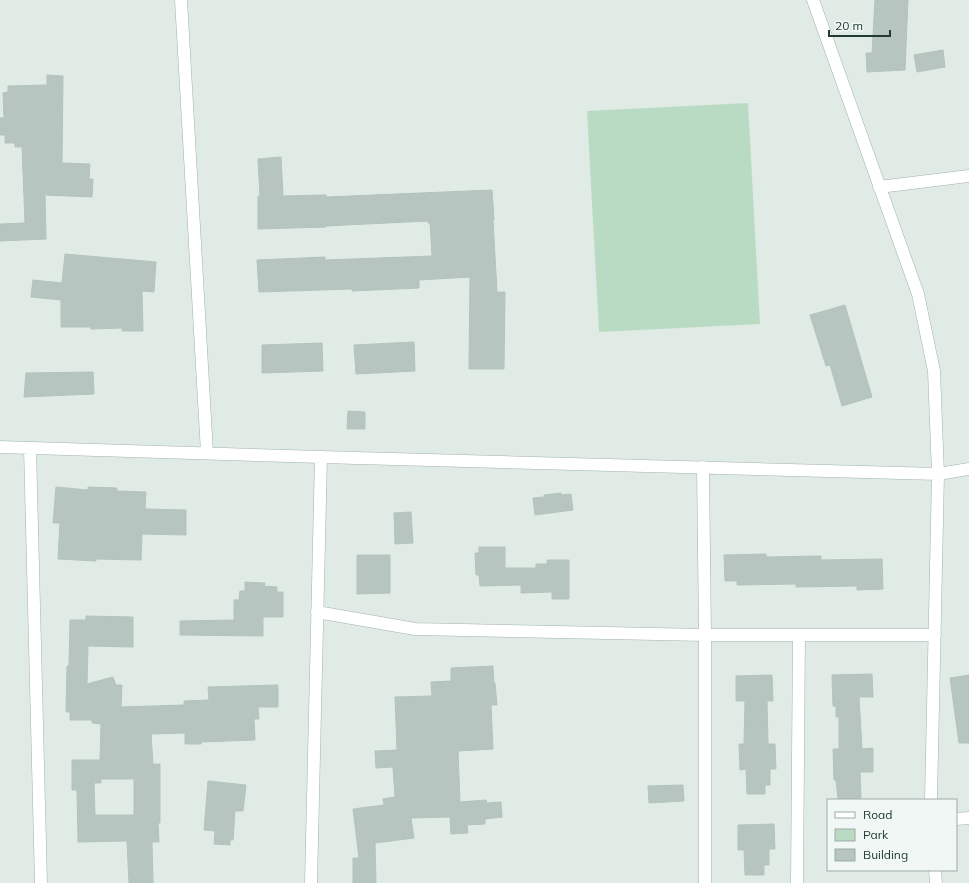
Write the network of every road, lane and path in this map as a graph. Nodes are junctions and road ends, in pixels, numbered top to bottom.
1 (181, 0) edge
2 (813, 0) edge
3 (969, 176) edge
4 (879, 187) junction
5 (0, 447) edge
6 (30, 448) junction
7 (207, 453) junction
8 (321, 457) junction
9 (703, 467) junction
10 (969, 469) edge
11 (938, 474) junction
12 (317, 612) junction
13 (705, 635) junction
14 (799, 635) junction
15 (935, 635) junction
16 (931, 799) edge
17 (969, 818) edge
18 (957, 819) edge
19 (935, 871) edge
20 (41, 883) edge
21 (311, 883) edge
22 (705, 883) edge
23 (797, 883) edge
24 (936, 883) edge

1 - 7 street
2 - 4 street
3 - 4 street
4 - 11 street
5 - 6 street
6 - 7 street
6 - 20 street
7 - 8 street
8 - 9 street
8 - 12 street
9 - 11 street
9 - 13 street
10 - 11 street
11 - 15 street
12 - 13 street
12 - 21 street
13 - 14 street
13 - 22 street
14 - 15 street
14 - 23 street
15 - 16 street
17 - 18 street
19 - 24 street

